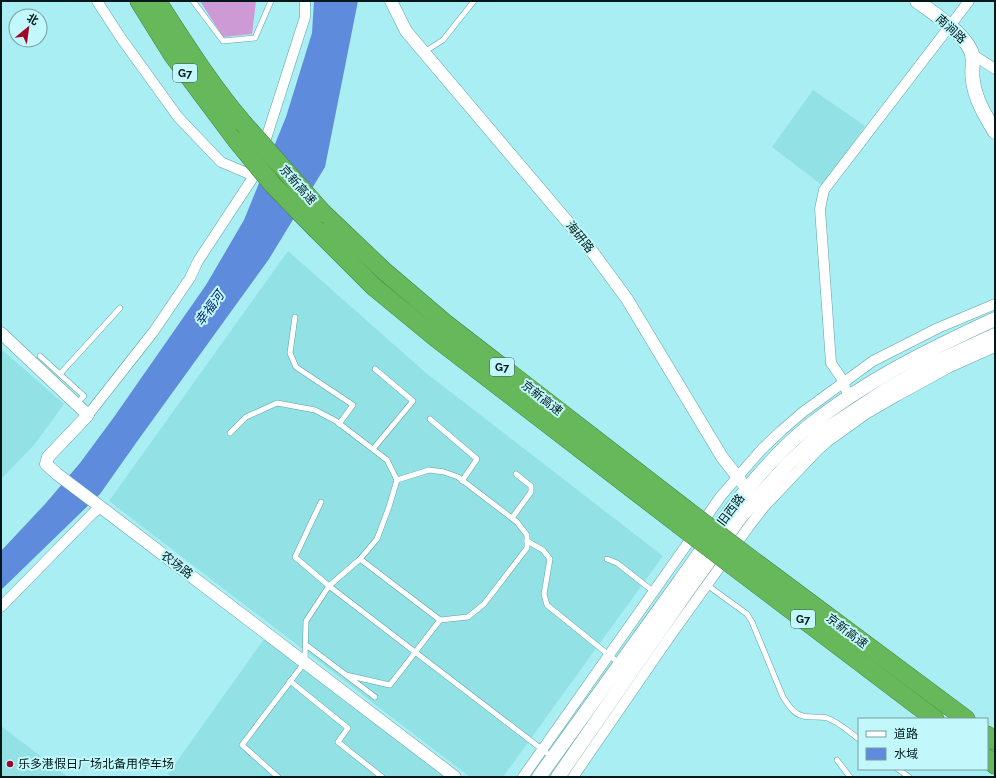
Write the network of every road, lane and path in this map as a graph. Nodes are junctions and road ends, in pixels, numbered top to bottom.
1 (97, 1) edge
2 (139, 1) edge
3 (157, 1) edge
4 (193, 1) edge
5 (271, 1) edge
6 (305, 1) edge
7 (391, 1) edge
8 (474, 1) edge
9 (917, 1) edge
10 (969, 1) edge
11 (950, 26) junction
12 (424, 52) junction
13 (972, 54) junction
14 (995, 69) edge
15 (995, 132) edge
16 (254, 176) junction
17 (995, 304) edge
18 (120, 308) dead end
19 (295, 317) dead end
20 (995, 319) edge
21 (1, 333) edge
22 (995, 335) edge
23 (995, 346) edge
24 (40, 356) dead end
25 (375, 369) dead end
26 (60, 374) junction
27 (843, 382) junction
28 (849, 398) junction
29 (76, 404) junction
30 (88, 415) junction
31 (430, 419) dead end
32 (339, 424) junction
33 (230, 433) dead end
34 (373, 449) junction
35 (516, 474) dead end
36 (738, 477) junction
37 (397, 480) junction
38 (462, 481) junction
39 (747, 489) junction
40 (321, 502) dead end
41 (100, 506) junction
42 (683, 517) junction
43 (512, 518) junction
44 (527, 541) junction
45 (360, 559) junction
46 (607, 559) dead end
47 (746, 566) junction
48 (707, 585) junction
49 (329, 586) junction
50 (654, 592) junction
51 (1, 607) edge
52 (440, 620) junction
53 (305, 644) junction
54 (416, 653) junction
55 (615, 659) junction
56 (305, 662) junction
57 (346, 675) junction
58 (290, 682) junction
59 (375, 697) dead end
60 (934, 718) edge
61 (965, 718) edge
62 (858, 738) edge
63 (548, 754) junction
64 (837, 760) dead end
65 (899, 770) edge
66 (278, 777) edge
67 (382, 777) edge
68 (456, 777) edge
69 (523, 777) edge
70 (539, 777) edge
71 (558, 777) edge
72 (573, 777) edge
73 (850, 777) edge
74 (908, 777) edge

1 - 16 street
2 - 42 highway, 京新高速 / G7, bridge
3 - 42 highway, 京新高速 / G7, bridge
4 - 5 lane
6 - 16 street
7 - 12 street, 海研路
8 - 12 lane
9 - 11 main road, 南涧路
10 - 11 street
11 - 13 main road, 南涧路
11 - 27 street
12 - 36 street, 海研路
13 - 14 street
13 - 15 main road, 南涧路
16 - 30 street
17 - 27 street
18 - 26 lane
19 - 32 lane
20 - 28 main road, 旧西路
21 - 29 street
22 - 71 main road, 旧西路
23 - 48 street
24 - 26 lane
25 - 34 lane
26 - 29 lane
27 - 28 street
27 - 36 street
28 - 39 main road, 旧西路
29 - 30 street
30 - 41 street, 农场路
31 - 38 lane
32 - 33 lane
32 - 34 lane
34 - 37 lane
35 - 43 lane
36 - 39 street, 海研路
36 - 50 street
37 - 38 lane
37 - 45 lane
38 - 43 lane
39 - 55 main road, 旧西路
40 - 49 lane
41 - 51 street
41 - 56 street, 农场路
42 - 47 highway, 京新高速 / G7, bridge
43 - 44 lane
44 - 52 lane
44 - 55 lane
45 - 49 lane
45 - 52 lane
46 - 50 lane
47 - 60 highway, 京新高速 / G7
47 - 61 highway, 京新高速 / G7
48 - 62 lane
48 - 72 street
49 - 53 lane
49 - 54 lane
50 - 55 street
52 - 54 lane
53 - 56 lane
53 - 57 lane
54 - 57 lane
54 - 63 lane
55 - 63 main road, 旧西路
56 - 58 lane
56 - 68 street, 农场路
57 - 59 lane
58 - 66 lane
58 - 67 lane
63 - 69 street
63 - 70 main road, 旧西路
64 - 73 lane
65 - 74 lane

